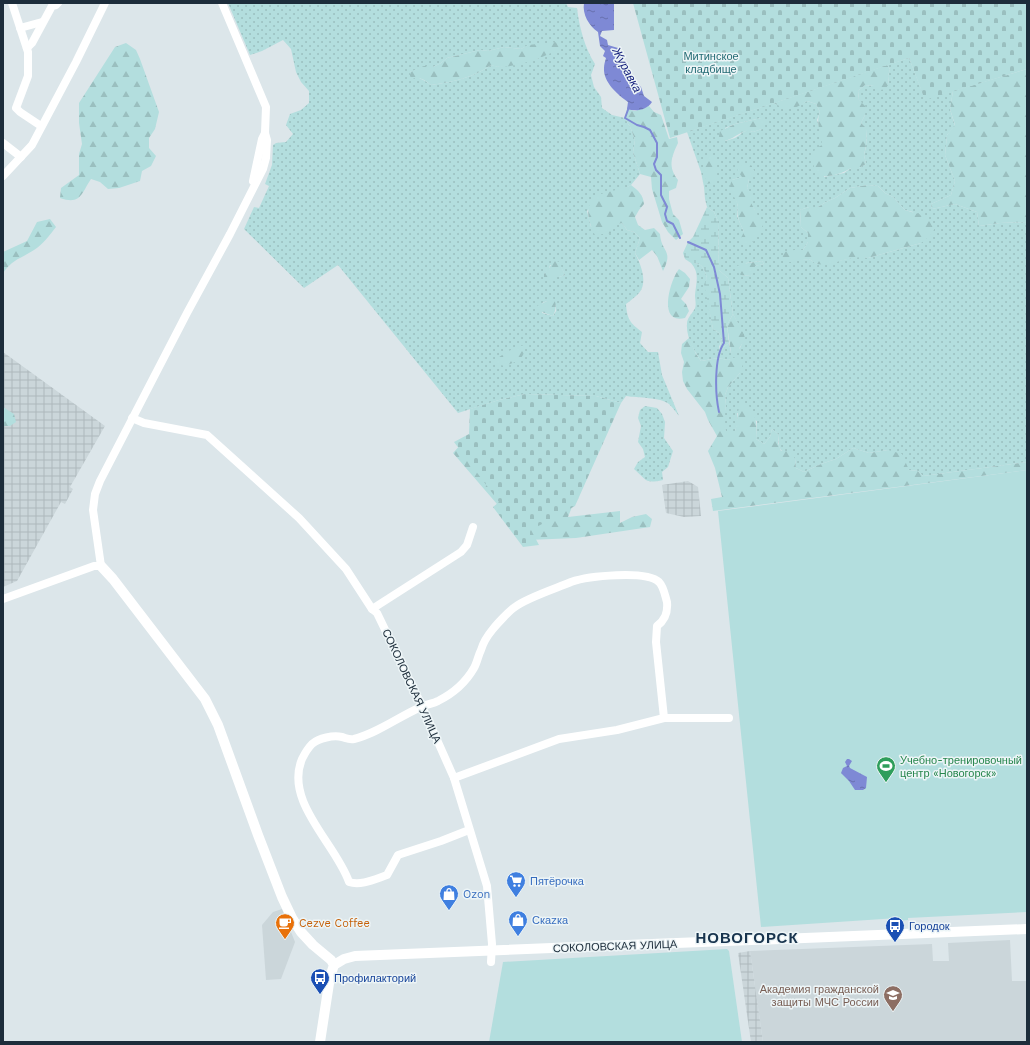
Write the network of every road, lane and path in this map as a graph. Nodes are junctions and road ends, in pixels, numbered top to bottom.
1 (12, 3) edge
2 (58, 3) edge
3 (105, 3) edge
4 (222, 3) edge
5 (42, 22) junction
6 (20, 28) junction
7 (27, 48) junction
8 (41, 126) junction
9 (3, 143) edge
10 (21, 157) junction
11 (3, 176) edge
12 (132, 418) junction
13 (472, 527) dead end
14 (101, 566) junction
15 (3, 599) edge
16 (372, 609) junction
17 (422, 706) junction
18 (664, 718) junction
19 (729, 718) dead end
20 (454, 778) junction
21 (469, 830) junction
22 (1027, 929) edge
23 (492, 951) junction
24 (491, 962) dead end
25 (334, 965) junction
26 (320, 1042) edge

1 - 6 street
2 - 5 street
3 - 8 street
4 - 12 street
5 - 6 street
5 - 7 street
6 - 7 street
7 - 8 street
8 - 10 street
9 - 10 street
10 - 11 street
12 - 14 street
12 - 16 street, СОКОЛОВСКАЯ УЛИЦА
13 - 16 street
14 - 15 street
14 - 25 street
16 - 17 street, СОКОЛОВСКАЯ УЛИЦА
17 - 18 street
17 - 20 street, СОКОЛОВСКАЯ УЛИЦА
17 - 21 street
18 - 19 street
18 - 20 street
20 - 21 street, СОКОЛОВСКАЯ УЛИЦА
21 - 23 street, СОКОЛОВСКАЯ УЛИЦА
22 - 23 street, СОКОЛОВСКАЯ УЛИЦА
23 - 24 street, СОКОЛОВСКАЯ УЛИЦА
23 - 25 street, СОКОЛОВСКАЯ УЛИЦА
25 - 26 street

